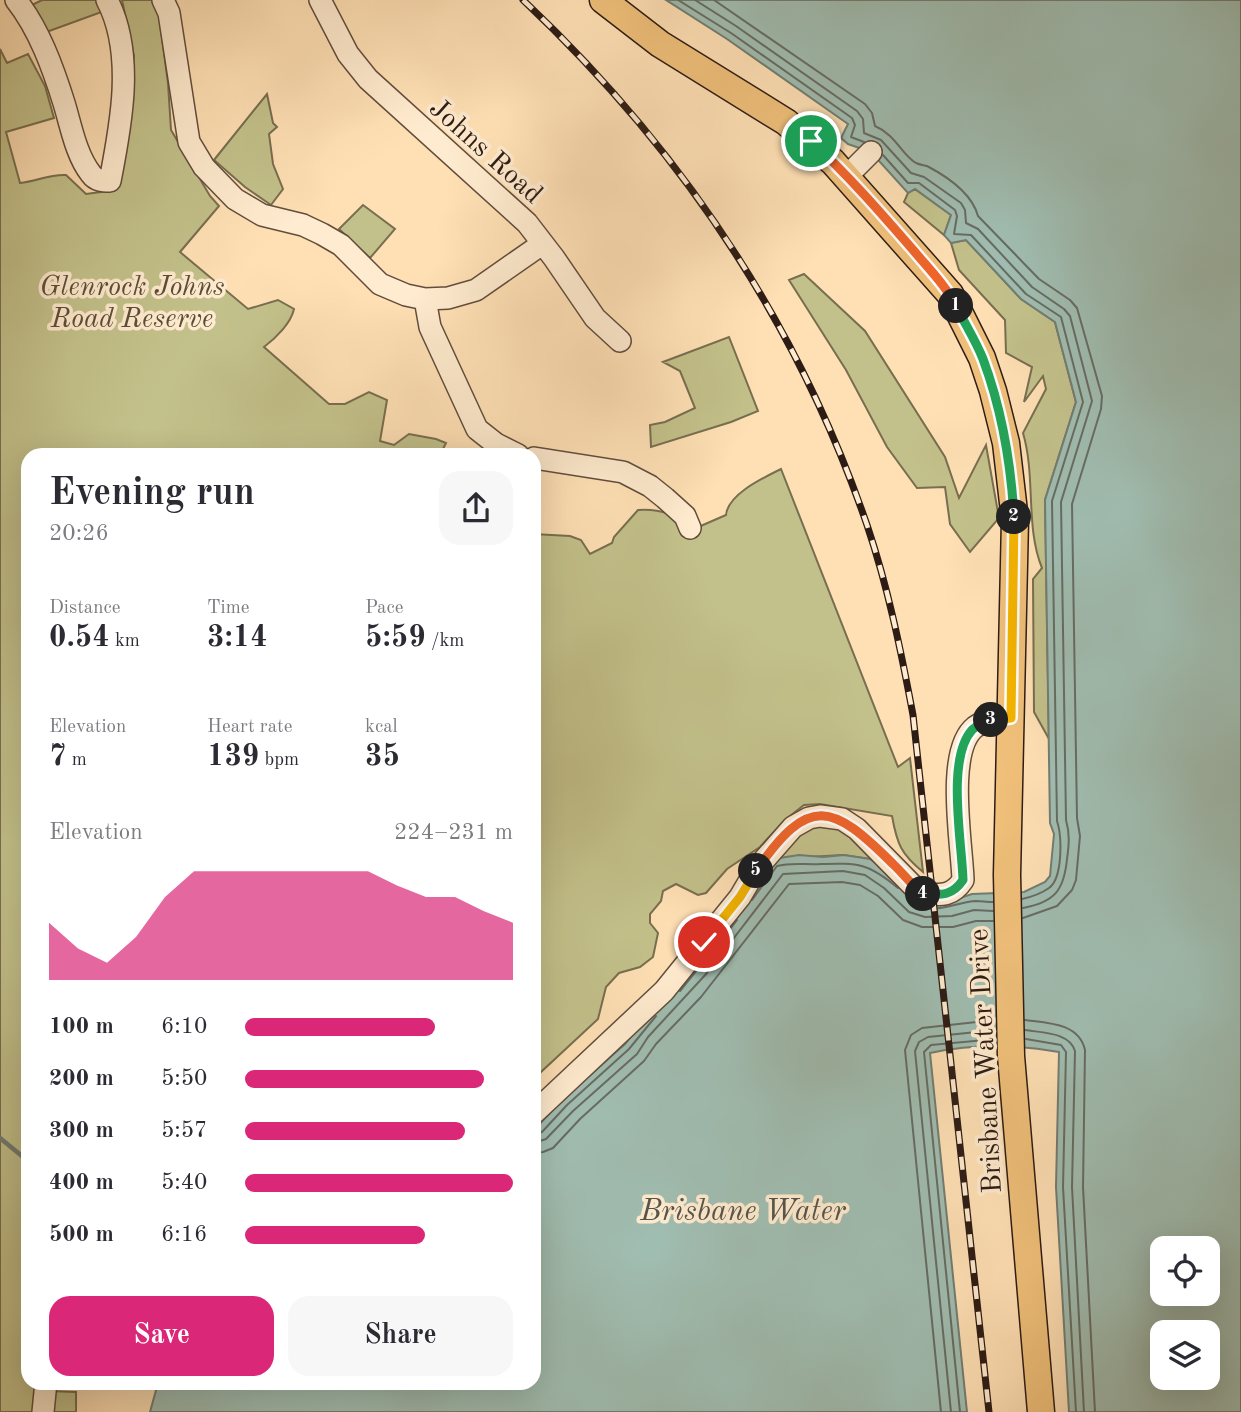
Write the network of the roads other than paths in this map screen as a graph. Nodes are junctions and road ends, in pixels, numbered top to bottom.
1 (16, 0) edge
2 (107, 0) edge
3 (163, 0) edge
4 (320, 0) edge
5 (603, 0) edge
6 (871, 152) dead end
7 (847, 176) junction
8 (542, 244) junction
9 (425, 299) junction
10 (620, 341) dead end
11 (504, 448) edge
12 (541, 459) edge
13 (690, 528) dead end
14 (1011, 718) junction
15 (541, 1106) edge
16 (45, 1390) edge
17 (43, 1412) edge
18 (1041, 1412) edge

1 - 2 street
3 - 9 street
4 - 8 street, Johns Road
5 - 7 main road, Brisbane Water Drive
6 - 7 street
7 - 14 main road, Brisbane Water Drive
8 - 9 street
8 - 10 street, Johns Road
9 - 11 street
12 - 13 street
14 - 15 street
14 - 18 main road, Brisbane Water Drive
16 - 17 street

